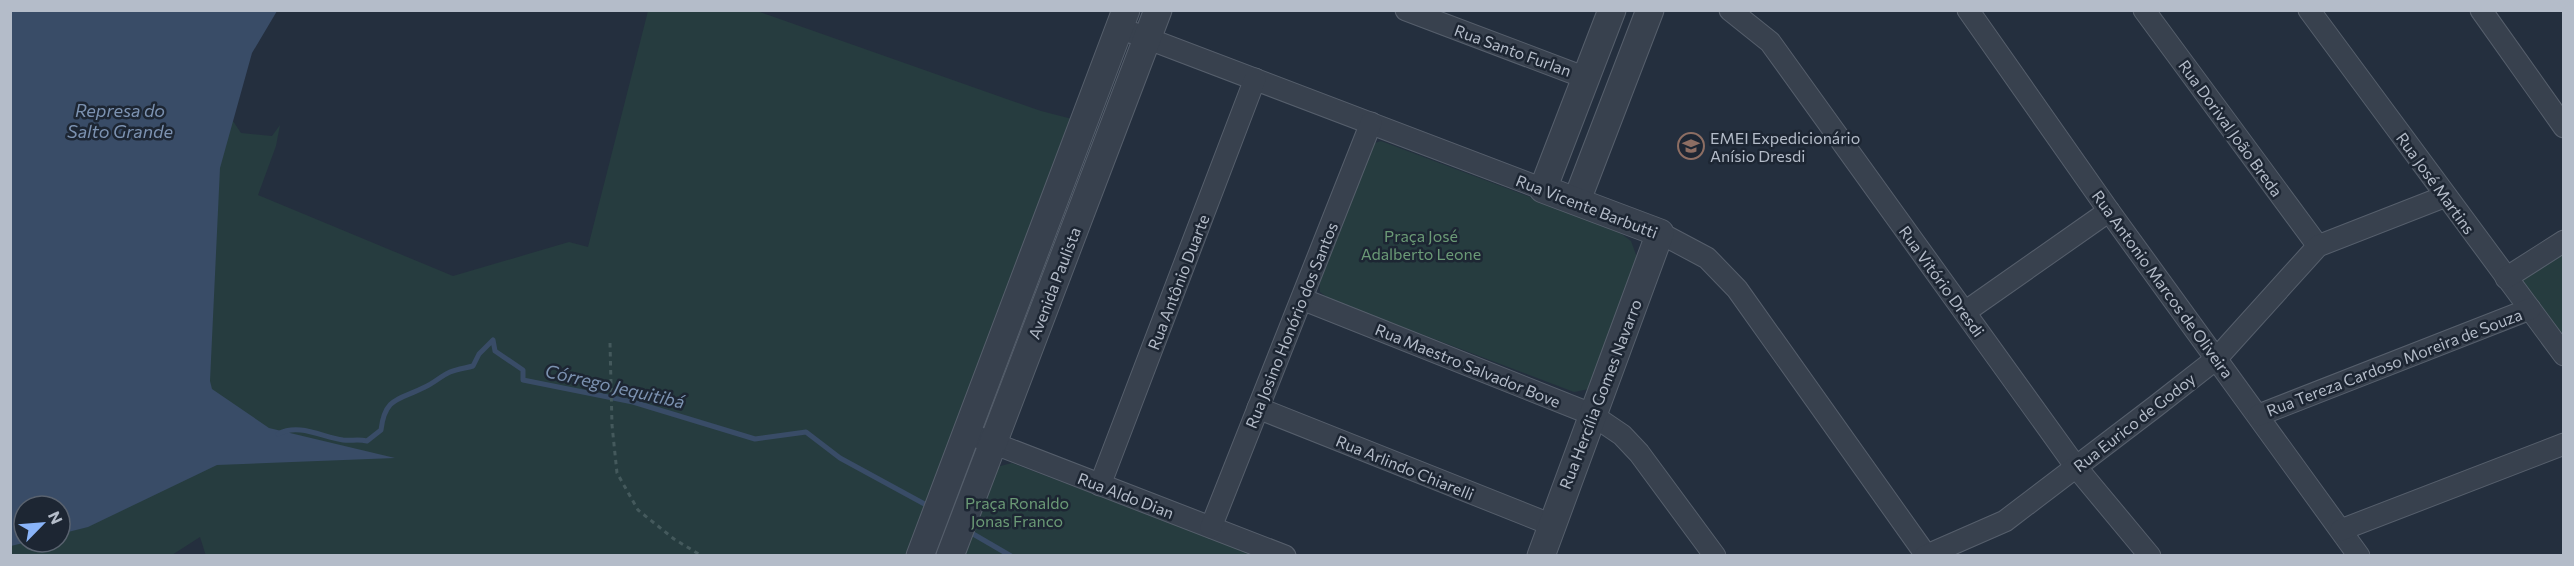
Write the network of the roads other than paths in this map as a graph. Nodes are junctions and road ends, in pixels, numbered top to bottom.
1 (1158, 10) edge
2 (1406, 10) edge
3 (1612, 10) edge
4 (1650, 10) edge
5 (1730, 10) edge
6 (1968, 10) edge
7 (2144, 10) edge
8 (2309, 10) edge
9 (2481, 10) edge
10 (1123, 19) edge
11 (1147, 38) junction
12 (1586, 78) junction
13 (1255, 79) junction
14 (1371, 123) junction
15 (2564, 127) edge
16 (1543, 189) junction
17 (2446, 196) junction
18 (1577, 200) junction
19 (2109, 211) junction
20 (1660, 233) junction
21 (2564, 241) edge
22 (2318, 246) junction
23 (2506, 278) junction
24 (1302, 299) junction
25 (2529, 309) junction
26 (1965, 312) junction
27 (2564, 355) edge
28 (2216, 359) junction
29 (1258, 408) junction
30 (1592, 414) junction
31 (2259, 415) junction
32 (967, 433) junction
33 (993, 443) junction
34 (2564, 444) edge
35 (2076, 467) junction
36 (1100, 485) junction
37 (1552, 525) junction
38 (1211, 527) junction
39 (2341, 530) junction
40 (920, 555) edge
41 (950, 555) edge
42 (1285, 555) edge
43 (1541, 555) edge
44 (1715, 555) edge
45 (1926, 555) edge
46 (2150, 555) edge
47 (2359, 555) edge

1 - 11 street, Avenida Paulista
2 - 12 street, Rua Santo Furlan
3 - 12 street
4 - 18 street
5 - 26 street, Rua Vitório Dresdi
6 - 19 street, Rua Antonio Marcos de Oliveira
7 - 22 street, Rua Dorival João Breda
8 - 17 street, Rua José Martins
9 - 15 street
10 - 11 street, Rua Vicente Barbutti
10 - 32 street, Avenida Paulista
11 - 13 street, Rua Vicente Barbutti
11 - 33 street, Avenida Paulista
12 - 16 street
13 - 14 street, Rua Vicente Barbutti
13 - 36 street, Rua Antônio Duarte
14 - 16 street, Rua Vicente Barbutti
14 - 24 street, Rua Josino Honório dos Santos
16 - 18 street, Rua Vicente Barbutti
17 - 22 street, Rua Eurico de Godoy
17 - 23 street, Rua José Martins
18 - 20 street, Rua Vicente Barbutti
19 - 26 street
19 - 28 street, Rua Antonio Marcos de Oliveira
20 - 30 street, Rua Hercília Gomes Navarro
20 - 45 street, Rua Vicente Barbutti
21 - 23 street
22 - 28 street, Rua Eurico de Godoy
23 - 25 street, Rua José Martins
24 - 29 street, Rua Josino Honório dos Santos
24 - 30 street, Rua Maestro Salvador Bove
25 - 27 street, Rua José Martins
25 - 31 street, Rua Tereza Cardoso Moreira de Souza
26 - 35 street, Rua Vitório Dresdi
28 - 31 street, Rua Antonio Marcos de Oliveira
28 - 35 street, Rua Eurico de Godoy
29 - 37 street, Rua Arlindo Chiarelli
29 - 38 street, Rua Josino Honório dos Santos
30 - 37 street, Rua Hercília Gomes Navarro
30 - 44 street, Rua Maestro Salvador Bove
31 - 39 street, Rua Antonio Marcos de Oliveira
32 - 33 street, Rua Aldo Dian
32 - 40 street, Avenida Paulista
33 - 36 street, Rua Aldo Dian
33 - 41 street, Avenida Paulista
34 - 39 street
35 - 45 street, Rua Eurico de Godoy
35 - 46 street, Rua Vitório Dresdi
36 - 38 street, Rua Aldo Dian
37 - 43 street, Rua Hercília Gomes Navarro
38 - 42 street, Rua Aldo Dian
39 - 47 street, Rua Antonio Marcos de Oliveira

